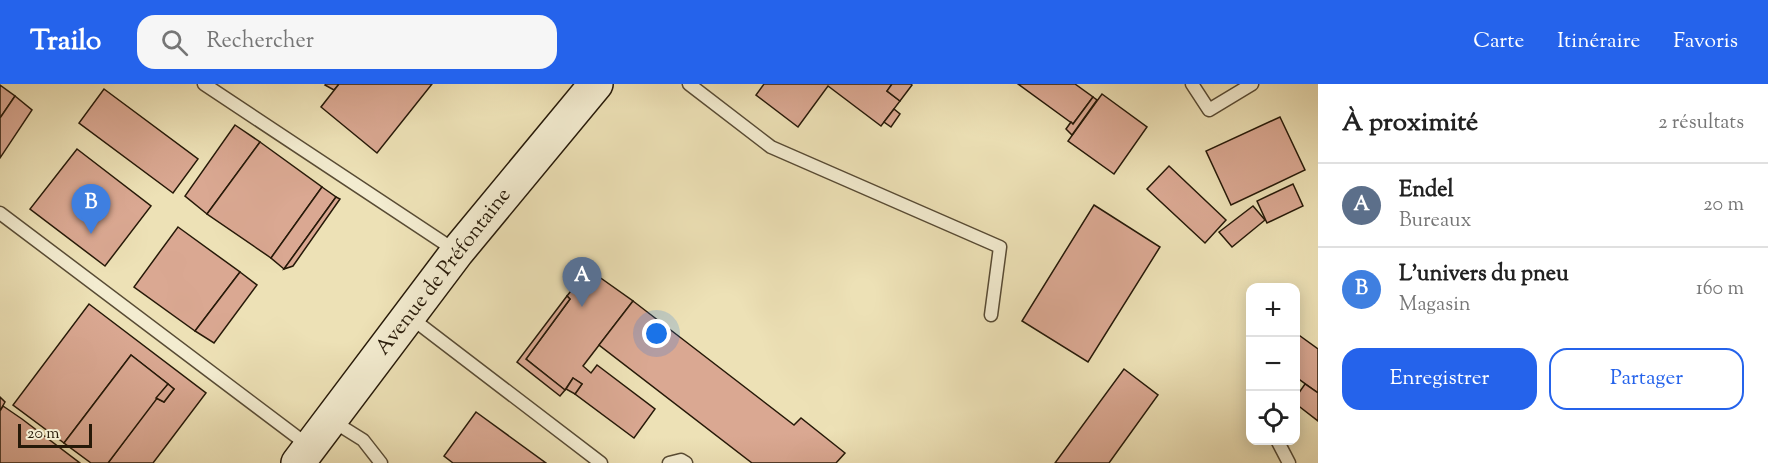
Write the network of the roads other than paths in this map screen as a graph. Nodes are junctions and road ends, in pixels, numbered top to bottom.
1 (204, 84) edge
2 (689, 84) edge
3 (1192, 84) edge
4 (1252, 84) edge
5 (590, 86) edge
6 (0, 213) edge
7 (457, 252) junction
8 (991, 315) dead end
9 (409, 316) junction
10 (330, 420) junction
11 (1279, 445) edge
12 (304, 455) edge
13 (381, 463) edge
14 (601, 463) edge
15 (669, 463) edge
16 (686, 463) edge
17 (1289, 463) edge

1 - 7 lane
2 - 8 lane
3 - 4 lane
5 - 7 main road, Avenue de Préfontaine
6 - 12 lane
7 - 9 main road, Avenue de Préfontaine
9 - 10 main road, Avenue de Préfontaine
9 - 14 lane
10 - 12 main road, Avenue de Préfontaine
10 - 13 lane
11 - 17 lane
15 - 16 lane

